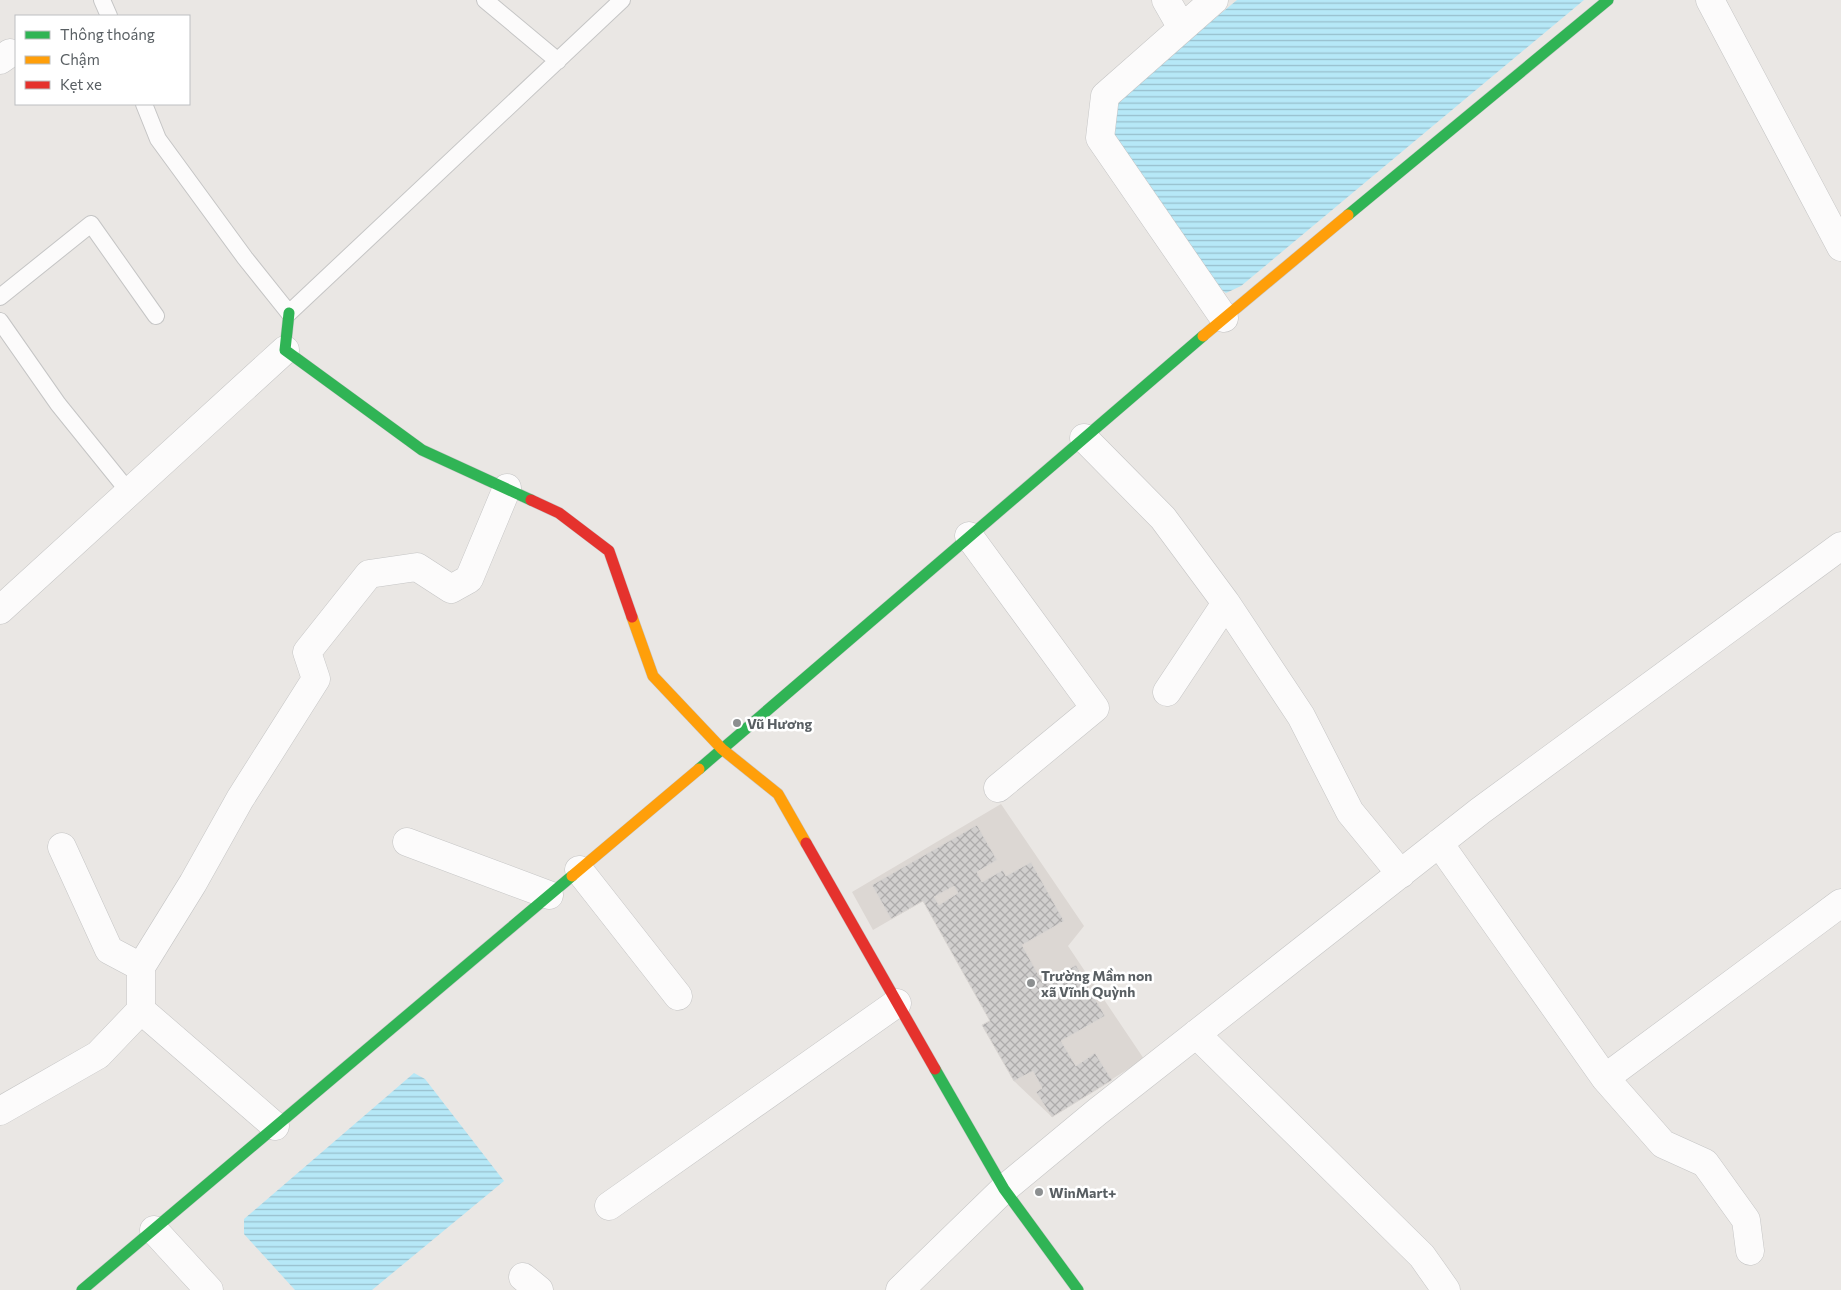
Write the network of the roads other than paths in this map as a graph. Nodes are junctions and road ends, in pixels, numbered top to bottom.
1 (102, 0) edge
2 (485, 0) edge
3 (622, 0) edge
4 (1166, 0) edge
5 (1214, 0) edge
6 (1608, 0) edge
7 (1710, 0) edge
8 (108, 15) edge
9 (1182, 28) junction
10 (558, 61) junction
11 (144, 105) edge
12 (1841, 247) edge
13 (0, 297) edge
14 (289, 313) junction
15 (156, 316) dead end
16 (1224, 318) junction
17 (0, 320) edge
18 (285, 350) junction
19 (1084, 438) junction
20 (507, 488) junction
21 (129, 492) junction
22 (969, 536) junction
23 (1841, 546) edge
24 (1226, 603) junction
25 (0, 610) edge
26 (1167, 692) dead end
27 (722, 749) junction
28 (998, 788) dead end
29 (407, 842) dead end
30 (1439, 843) junction
31 (62, 847) dead end
32 (579, 870) junction
33 (1401, 874) junction
34 (549, 895) junction
35 (1841, 903) edge
36 (141, 967) junction
37 (678, 996) dead end
38 (898, 1003) junction
39 (141, 1010) junction
40 (1196, 1034) junction
41 (1606, 1078) junction
42 (0, 1111) edge
43 (275, 1126) junction
44 (1004, 1189) junction
45 (609, 1206) dead end
46 (154, 1230) junction
47 (1750, 1251) dead end
48 (82, 1290) edge
49 (209, 1290) edge
50 (900, 1290) edge
51 (1078, 1290) edge
52 (1446, 1290) edge

1 - 8 lane
2 - 10 lane
3 - 10 lane
4 - 9 street
5 - 9 street
6 - 16 street
7 - 12 street
9 - 16 street
10 - 14 lane
11 - 14 lane
13 - 15 lane
14 - 18 street
16 - 19 street
17 - 21 lane
18 - 20 street
18 - 21 street
19 - 22 street
19 - 24 street
20 - 27 street
20 - 36 street
21 - 25 street
22 - 27 street
22 - 28 street
23 - 30 street
24 - 26 street
24 - 33 street
27 - 32 street
27 - 38 street
29 - 34 street
30 - 33 street
30 - 41 street
31 - 36 street
32 - 34 street
32 - 37 street
33 - 40 street
34 - 43 street
35 - 41 street
36 - 39 street
38 - 44 street
38 - 45 street
39 - 42 street
39 - 43 street
40 - 44 street
40 - 52 street
41 - 47 street
43 - 46 street
44 - 50 street
44 - 51 street
46 - 48 street
46 - 49 street

